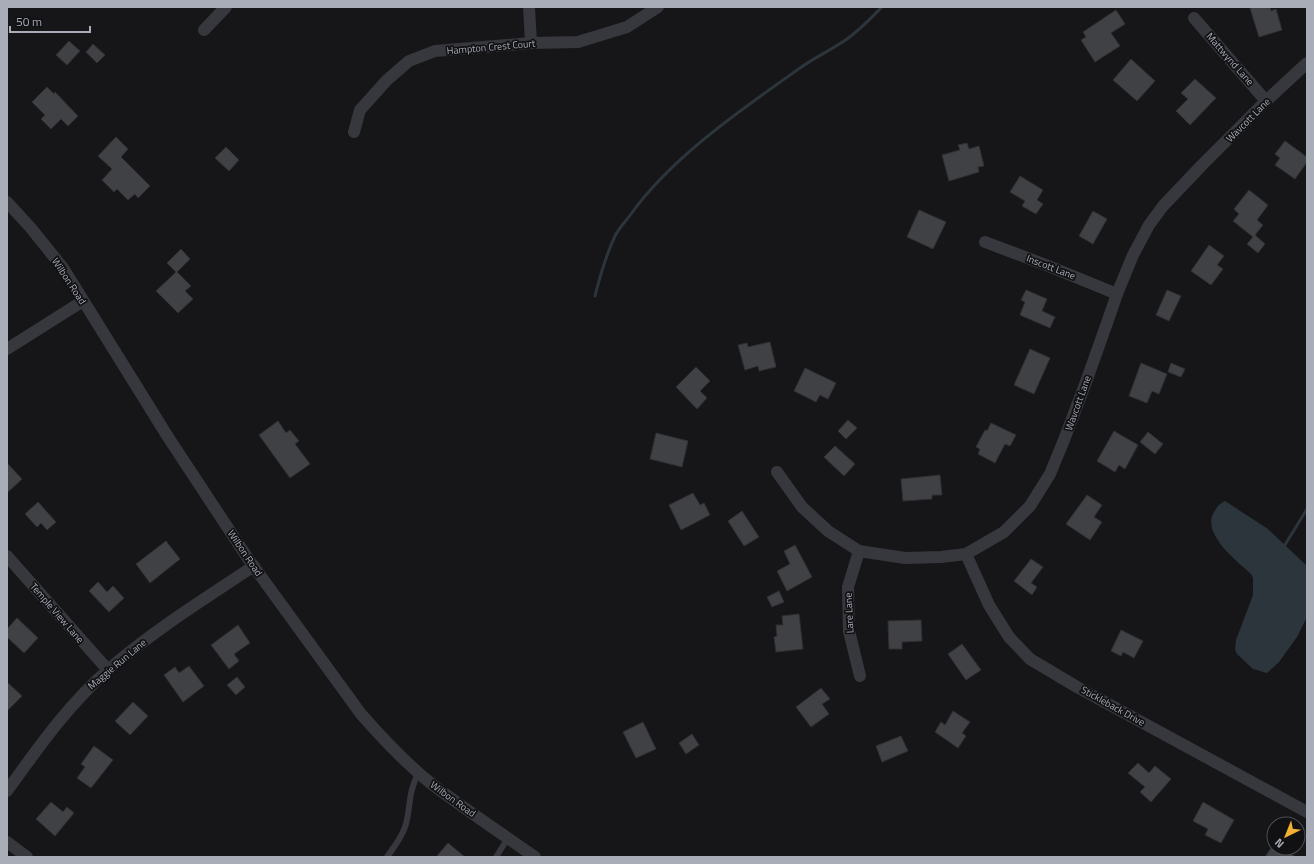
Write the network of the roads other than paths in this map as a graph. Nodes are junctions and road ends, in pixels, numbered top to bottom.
1 (226, 7) edge
2 (529, 7) edge
3 (658, 7) edge
4 (1194, 18) dead end
5 (204, 30) dead end
6 (531, 43) junction
7 (1307, 63) edge
8 (1266, 101) junction
9 (354, 132) dead end
10 (7, 202) edge
11 (985, 242) dead end
12 (1117, 294) junction
13 (83, 301) junction
14 (7, 349) edge
15 (777, 472) dead end
16 (859, 551) junction
17 (966, 554) junction
18 (7, 556) edge
19 (254, 566) junction
20 (108, 670) junction
21 (860, 676) dead end
22 (419, 772) junction
23 (7, 791) edge
24 (1307, 812) edge
25 (508, 838) junction
26 (7, 842) edge
27 (27, 857) edge
28 (387, 857) edge
29 (497, 857) edge
30 (535, 857) edge

1 - 5 street
2 - 6 street
3 - 6 street, Hampton Crest Court
4 - 8 street, Mattwynd Lane
6 - 9 street, Hampton Crest Court
7 - 8 street, Wavcott Lane
8 - 12 street, Wavcott Lane
10 - 13 street, Wilbon Road
11 - 12 street, Inscott Lane
12 - 17 street, Wavcott Lane
13 - 14 street
13 - 19 street, Wilbon Road
15 - 16 street, Wavcott Lane
16 - 17 street, Wavcott Lane
16 - 21 street, Lare Lane
17 - 24 street, Stickleback Drive
18 - 20 street, Temple View Lane
19 - 20 street, Maggie Run Lane
19 - 22 street, Wilbon Road
20 - 23 street, Maggie Run Lane
22 - 25 street, Wilbon Road
22 - 28 lane
25 - 29 lane
25 - 30 street, Wilbon Road
26 - 27 street

